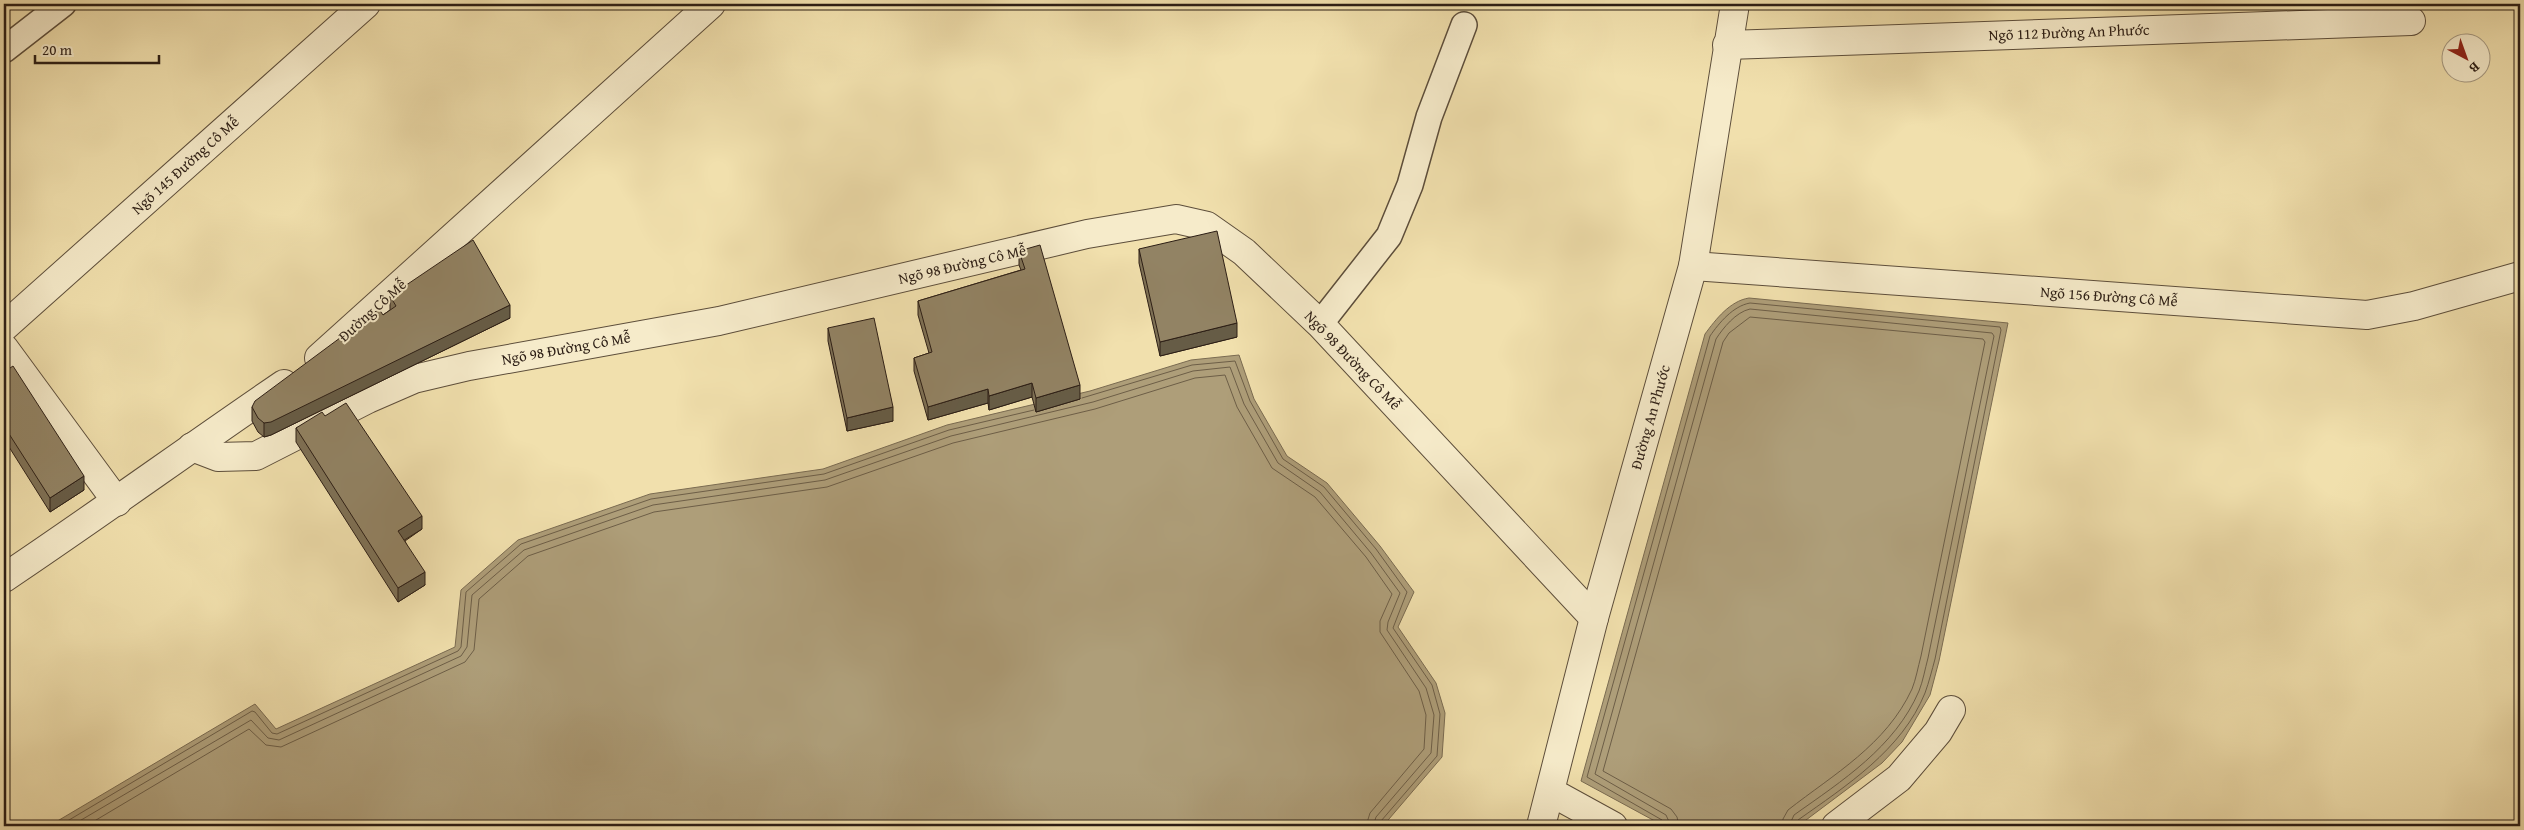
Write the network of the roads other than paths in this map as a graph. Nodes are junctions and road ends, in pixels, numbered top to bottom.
1 (63, 4) edge
2 (366, 4) edge
3 (711, 4) edge
4 (1735, 4) edge
5 (2411, 21) dead end
6 (1464, 25) dead end
7 (1727, 45) junction
8 (4, 50) edge
9 (1693, 266) junction
10 (2520, 276) edge
11 (1320, 324) junction
12 (4, 327) edge
13 (4, 348) edge
14 (192, 446) junction
15 (117, 502) junction
16 (4, 578) edge
17 (1594, 618) junction
18 (1951, 710) dead end
19 (1551, 792) junction
20 (1854, 822) edge
21 (1541, 826) edge
22 (1613, 826) edge

1 - 8 lane
2 - 12 street, Ngõ 145 Đường Cô Mễ
3 - 14 street, Đường Cô Mễ
4 - 7 street, Đường An Phước
5 - 7 street, Ngõ 112 Đường An Phước
6 - 11 lane
7 - 9 street, Đường An Phước
9 - 10 street, Ngõ 156 Đường Cô Mễ
9 - 17 street, Đường An Phước
11 - 14 street, Ngõ 98 Đường Cô Mễ
11 - 17 street, Ngõ 98 Đường Cô Mễ
13 - 15 street
14 - 15 street, Đường Cô Mễ
15 - 16 street, Đường Cô Mễ
17 - 19 street, Đường An Phước
18 - 20 street
19 - 21 street, Đường An Phước
19 - 22 street

